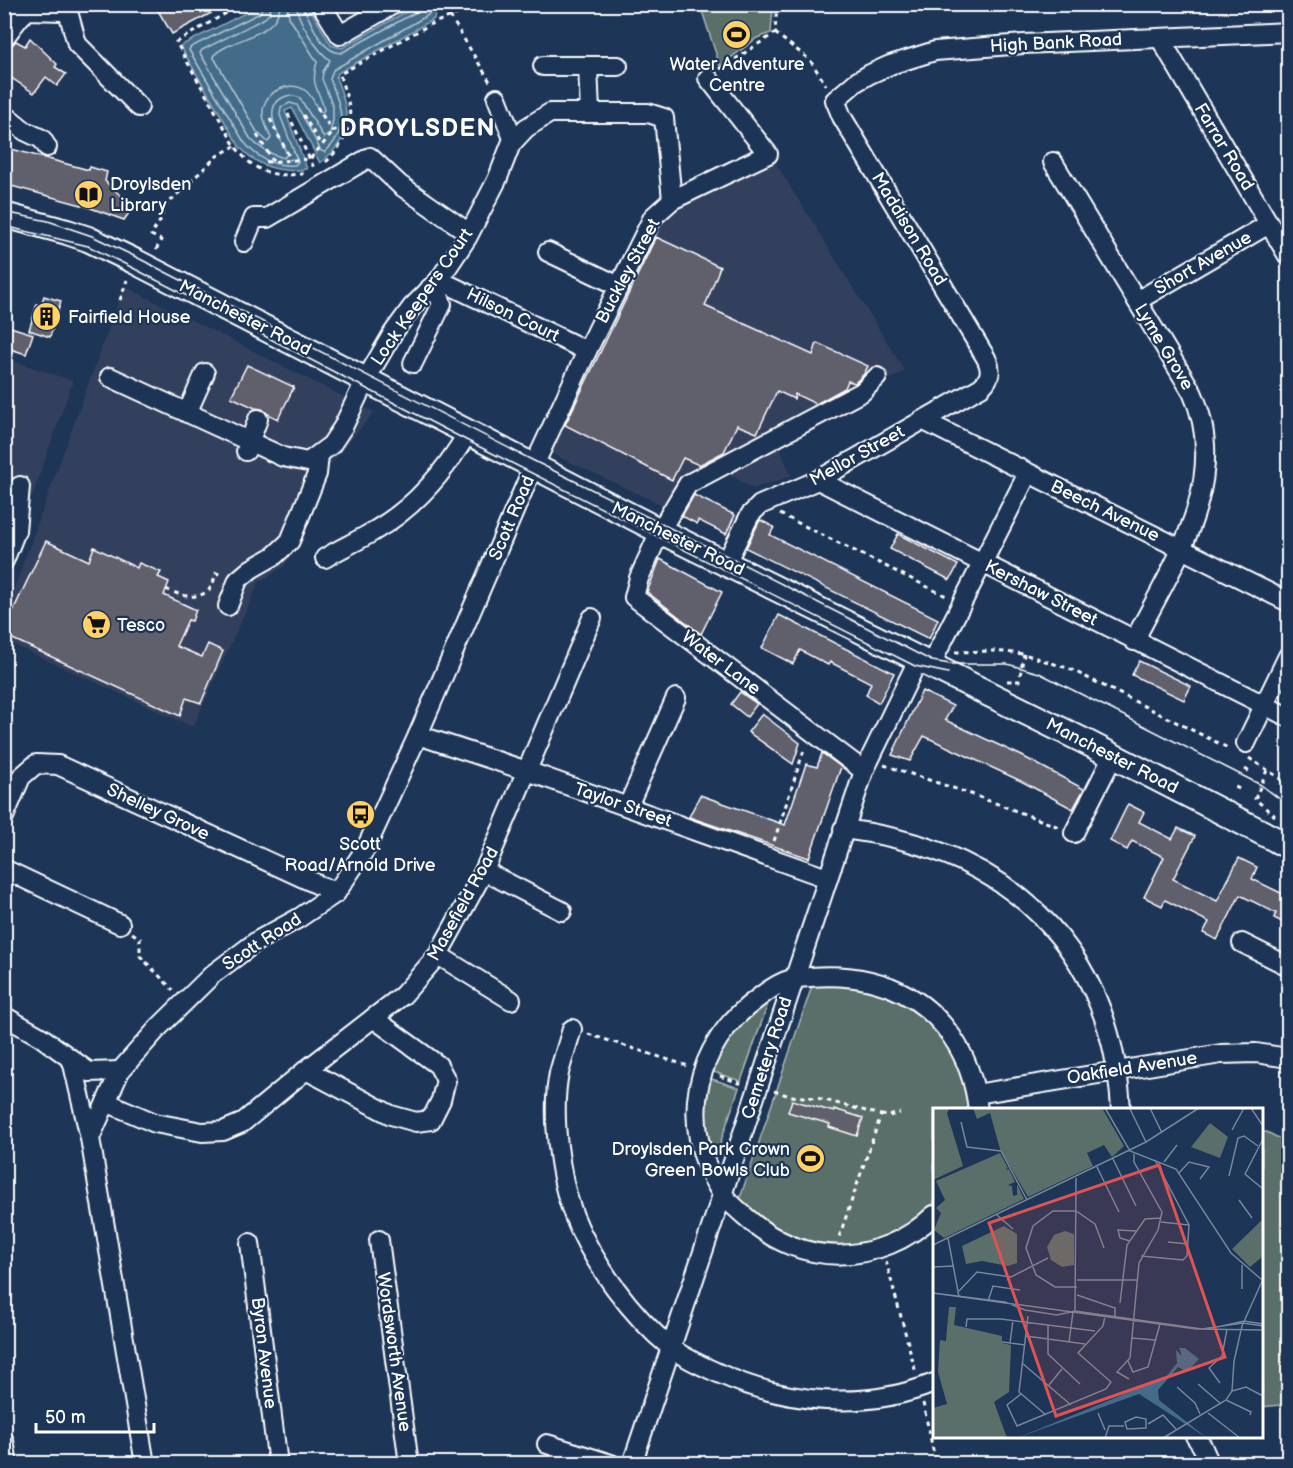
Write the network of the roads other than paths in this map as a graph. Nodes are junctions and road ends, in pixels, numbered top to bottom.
1 (5, 4) edge
2 (321, 4) edge
3 (394, 4) edge
4 (70, 6) edge
5 (20, 17) junction
6 (1288, 32) edge
7 (4, 38) edge
8 (1160, 38) junction
9 (543, 66) dead end
10 (588, 66) junction
11 (618, 66) dead end
12 (708, 78) road end
13 (497, 98) road end
14 (835, 100) joint
15 (139, 106) dead end
16 (590, 112) junction
17 (4, 114) edge
18 (514, 141) junction
19 (47, 147) dead end
20 (1053, 162) dead end
21 (672, 200) junction
22 (4, 215) edge
23 (4, 224) edge
24 (1269, 224) junction
25 (67, 232) junction
26 (469, 233) junction
27 (244, 242) dead end
28 (548, 252) dead end
29 (1288, 256) edge
30 (435, 284) junction
31 (619, 286) junction
32 (1137, 301) junction
33 (587, 351) junction
34 (986, 358) joint
35 (413, 363) dead end
36 (205, 373) dead end
37 (877, 376) dead end
38 (110, 377) dead end
39 (364, 381) junction
40 (187, 412) junction
41 (258, 419) dead end
42 (922, 420) junction
43 (467, 434) junction
44 (247, 447) junction
45 (319, 455) junction
46 (534, 466) junction
47 (1028, 473) junction
48 (818, 480) junction
49 (20, 486) dead end
50 (660, 531) junction
51 (1181, 548) junction
52 (325, 558) dead end
53 (4, 561) edge
54 (726, 563) junction
55 (982, 563) junction
56 (1288, 602) edge
57 (228, 606) dead end
58 (592, 618) dead end
59 (1134, 641) junction
60 (1288, 656) edge
61 (932, 659) junction
62 (676, 699) dead end
63 (1265, 705) junction
64 (1288, 717) edge
65 (418, 735) junction
66 (1243, 751) road end
67 (1113, 756) junction
68 (866, 765) junction
69 (527, 771) junction
70 (628, 806) junction
71 (4, 817) edge
72 (843, 829) junction
73 (1074, 833) road end
74 (1288, 846) edge
75 (4, 868) edge
76 (484, 871) junction
77 (827, 878) junction
78 (336, 893) junction
79 (562, 911) dead end
80 (120, 924) road end
81 (1242, 943) dead end
82 (438, 955) junction
83 (1288, 966) edge
84 (793, 979) junction
85 (511, 1000) dead end
86 (4, 1017) edge
87 (373, 1018) junction
88 (572, 1029) road end
89 (1288, 1058) edge
90 (72, 1060) junction
91 (306, 1070) junction
92 (120, 1071) junction
93 (1117, 1071) junction
94 (106, 1102) junction
95 (977, 1102) edge
96 (1121, 1108) edge
97 (90, 1138) junction
98 (722, 1194) junction
99 (933, 1216) edge
100 (379, 1240) dead end
101 (250, 1243) dead end
102 (671, 1347) junction
103 (927, 1386) edge
104 (1196, 1438) edge
105 (4, 1441) edge
106 (547, 1444) dead end
107 (8, 1464) edge
108 (145, 1464) edge
109 (278, 1464) edge
110 (409, 1464) edge
111 (611, 1464) edge
112 (632, 1464) edge
113 (1210, 1464) edge

1 - 5 street
2 - 3 street
4 - 5 street
4 - 15 street
5 - 7 street
6 - 8 street, High Bank Road
8 - 14 street, High Bank Road
8 - 24 street, Farrar Road
9 - 10 street
10 - 11 street
10 - 16 street
12 - 21 street, Buckley Street
13 - 18 street
14 - 34 street, Maddison Road
16 - 18 street, Lock Keepers Court
16 - 21 street, Lock Keepers Court
17 - 19 street
18 - 26 street, Lock Keepers Court
20 - 32 street, Lyme Grove
21 - 31 street, Buckley Street
22 - 25 main road, Manchester Road
23 - 25 main road, Manchester Road
24 - 29 street, Farrar Road
24 - 32 street, Short Avenue
25 - 39 main road, Manchester Road
26 - 27 street
26 - 30 street, Lock Keepers Court
28 - 31 street
30 - 33 street, Hilson Court
30 - 35 street
30 - 39 street, Lock Keepers Court
31 - 33 street, Buckley Street
32 - 51 street, Lyme Grove
33 - 46 street, Buckley Street
34 - 42 street, Mellor Street
36 - 40 street
37 - 50 street
38 - 40 street
39 - 43 main road, Manchester Road
39 - 45 street, Lock Keepers Court
40 - 44 street
41 - 44 street
42 - 47 street, Beech Avenue
42 - 48 street, Mellor Street
43 - 46 main road, Manchester Road
43 - 52 street
44 - 45 street
45 - 57 street
46 - 50 main road, Manchester Road
46 - 65 street, Scott Road
47 - 51 street, Beech Avenue
47 - 55 street, Cemetery Road
48 - 54 street, Mellor Street
48 - 55 street, Kershaw Street
49 - 53 street
50 - 54 main road, Manchester Road
50 - 68 street, Water Lane
51 - 56 street, Beech Avenue
51 - 59 street, Lyme Grove
54 - 61 main road, Manchester Road
55 - 59 street, Kershaw Street
55 - 61 street, Cemetery Road
58 - 69 street, Masefield Road
59 - 63 street, Kershaw Street
60 - 63 street
61 - 67 main road, Manchester Road
61 - 68 street, Cemetery Road
62 - 70 street
63 - 64 street, Kershaw Street
63 - 66 street
65 - 69 street, Taylor Street
65 - 78 street, Scott Road
67 - 73 street
67 - 74 main road, Manchester Road
68 - 72 street, Cemetery Road
69 - 70 street, Taylor Street
69 - 76 street, Masefield Road
70 - 77 street, Taylor Street
71 - 78 street, Shelley Grove
72 - 77 street, Cemetery Road
72 - 93 street
75 - 80 street
76 - 79 street
76 - 82 street, Masefield Road
77 - 84 street, Cemetery Road
78 - 92 street, Scott Road
81 - 83 street
82 - 85 street
82 - 87 street, Masefield Road
84 - 95 street
84 - 98 street, Cemetery Road
84 - 98 street
86 - 90 street
87 - 91 street, Masefield Road
87 - 91 street
88 - 102 street
89 - 93 street, Oakfield Avenue
90 - 92 street
90 - 97 street
91 - 94 street, Masefield Road
92 - 94 street, Scott Road
93 - 95 street, Oakfield Avenue
93 - 96 street
94 - 97 street, Scott Road
97 - 108 street
98 - 99 street
98 - 102 street, Cemetery Road
100 - 110 street, Wordsworth Avenue
101 - 109 street, Byron Avenue
102 - 103 street
102 - 112 street, Cemetery Road
104 - 113 street
105 - 107 street
106 - 111 street

